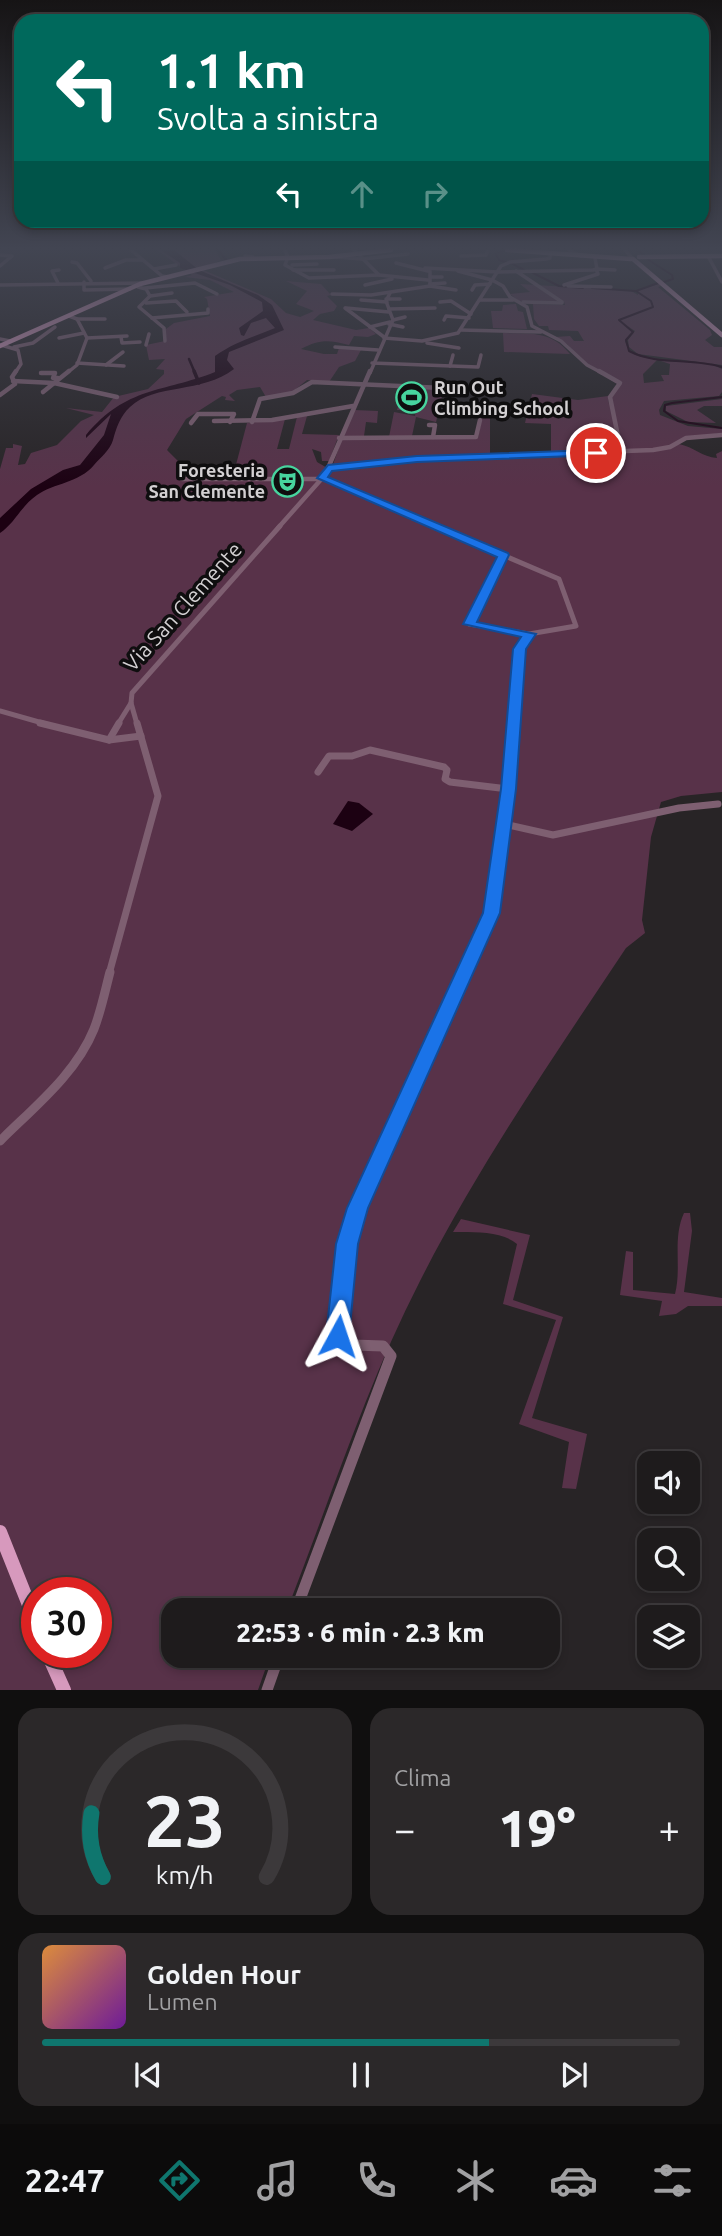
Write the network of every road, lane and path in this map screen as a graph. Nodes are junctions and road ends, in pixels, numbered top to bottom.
1 (39, 329) edge
2 (52, 329) edge
3 (82, 329) edge
4 (120, 329) dead end
5 (164, 329) edge
6 (373, 329) edge
7 (387, 329) edge
8 (462, 329) edge
9 (538, 329) edge
10 (542, 331) junction
11 (460, 333) junction
12 (149, 334) dead end
13 (85, 335) junction
14 (127, 336) dead end
15 (120, 337) junction
16 (384, 337) junction
17 (446, 337) junction
18 (59, 338) dead end
19 (165, 341) dead end
20 (41, 342) dead end
21 (140, 342) dead end
22 (0, 343) edge
23 (428, 343) dead end
24 (146, 345) dead end
25 (446, 346) junction
26 (335, 347) dead end
27 (459, 348) dead end
28 (16, 349) junction
29 (378, 350) junction
30 (123, 352) dead end
31 (453, 355) dead end
32 (481, 355) dead end
33 (78, 363) junction
34 (372, 363) junction
35 (412, 364) junction
36 (49, 365) dead end
37 (106, 365) junction
38 (124, 366) dead end
39 (450, 366) junction
40 (409, 373) dead end
41 (58, 378) junction
42 (13, 381) junction
43 (54, 383) junction
44 (363, 384) junction
45 (443, 388) dead end
46 (43, 392) dead end
47 (0, 395) edge
48 (117, 397) dead end
49 (353, 406) junction
50 (214, 421) dead end
51 (480, 421) dead end
52 (230, 422) junction
53 (252, 422) junction
54 (191, 423) dead end
55 (429, 425) dead end
56 (722, 435) edge
57 (433, 437) junction
58 (339, 438) junction
59 (621, 452) junction
60 (328, 468) junction
61 (322, 478) junction
62 (183, 479) dead end
63 (503, 555) junction
64 (529, 634) junction
65 (131, 703) junction
66 (0, 711) edge
67 (141, 736) junction
68 (109, 740) junction
69 (318, 772) dead end
70 (509, 789) junction
71 (718, 804) dead end
72 (504, 824) junction
73 (0, 1141) edge
74 (0, 1532) edge
75 (21, 1585) edge
76 (300, 1598) edge
77 (54, 1668) edge
78 (275, 1668) edge
79 (64, 1690) edge
80 (267, 1690) edge

1 - 22 main road
2 - 28 street
3 - 13 street
4 - 15 street
5 - 19 street
6 - 16 street
7 - 16 street, Via San Clemente
8 - 11 street
9 - 10 street
10 - 11 street
10 - 59 street
11 - 17 street
12 - 24 street
13 - 15 street
13 - 18 street
13 - 33 street
14 - 15 street
15 - 21 street
16 - 17 street
16 - 29 street, Via San Clemente
17 - 25 street
20 - 28 street
22 - 28 street
23 - 25 street
25 - 27 street
26 - 29 street
28 - 42 street
29 - 34 street, Via San Clemente
30 - 37 street
31 - 39 street
32 - 39 street
33 - 37 street
33 - 41 street
34 - 35 street
34 - 44 street, Via San Clemente
35 - 39 street
35 - 40 street
36 - 41 street
37 - 38 street
41 - 43 street
42 - 43 street
42 - 47 street
43 - 46 street
43 - 48 street
44 - 45 street
44 - 49 street, Via San Clemente
44 - 53 street
49 - 53 street
49 - 58 street, Via San Clemente
50 - 52 street
51 - 57 street
52 - 53 street
52 - 54 street
55 - 57 street
56 - 59 street
57 - 58 street
58 - 60 street, Via San Clemente
59 - 60 street
60 - 61 street, Via San Clemente
61 - 62 street
61 - 63 street
61 - 65 street, Via San Clemente
63 - 64 street
63 - 64 street
64 - 70 street
65 - 67 street, Via San Clemente
65 - 68 street
66 - 68 street
67 - 68 street
67 - 73 street, Via San Clemente
69 - 70 street
70 - 72 street
71 - 72 street
72 - 76 street
74 - 75 main road
77 - 79 main road
78 - 80 street

